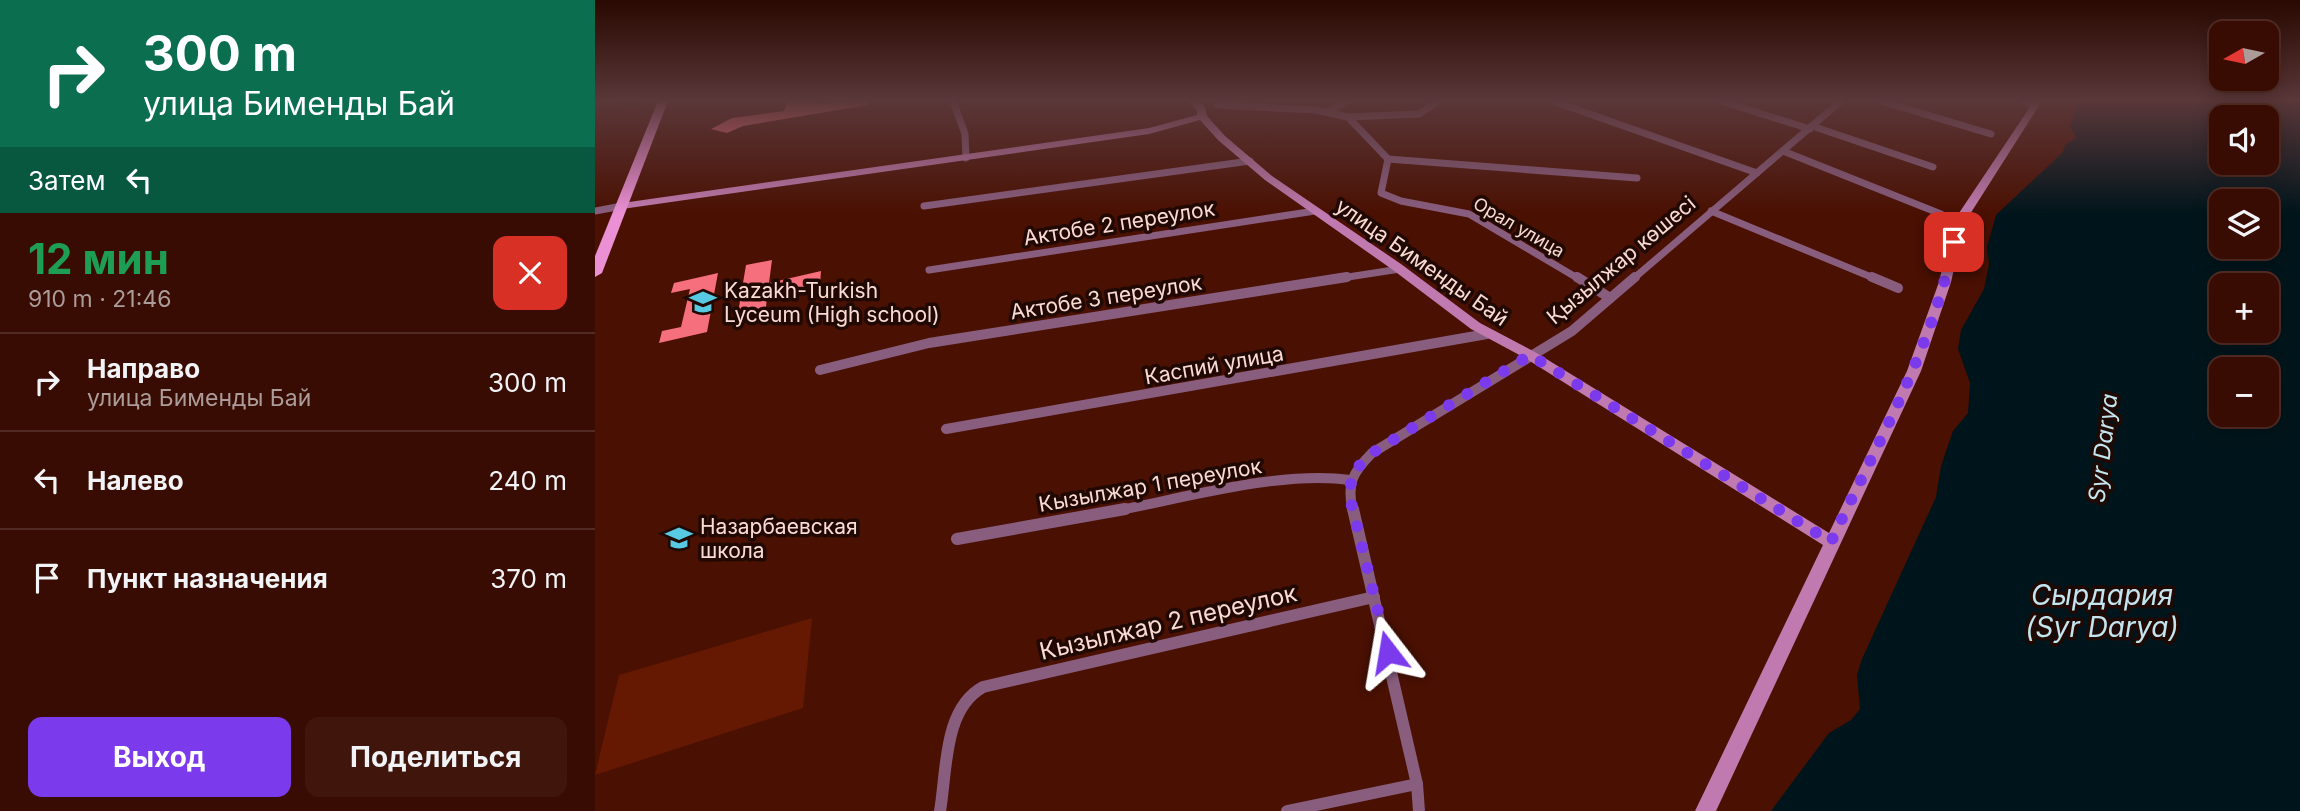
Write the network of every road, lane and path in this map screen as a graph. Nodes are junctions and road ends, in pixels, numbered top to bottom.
1 (648, 139) edge
2 (965, 139) edge
3 (1096, 139) edge
4 (1228, 139) edge
5 (1369, 139) edge
6 (1660, 139) edge
7 (1797, 139) edge
8 (1847, 139) edge
9 (2010, 139) edge
10 (1783, 151) junction
11 (966, 158) junction
12 (1388, 159) junction
13 (1250, 161) junction
14 (1933, 167) dead end
15 (1757, 173) junction
16 (1637, 178) dead end
17 (622, 206) junction
18 (924, 206) dead end
19 (595, 211) edge
20 (1315, 211) junction
21 (1711, 211) junction
22 (1941, 214) dead end
23 (1400, 269) junction
24 (929, 270) dead end
25 (595, 273) edge
26 (1898, 288) dead end
27 (1610, 298) junction
28 (1487, 334) junction
29 (1530, 355) junction
30 (820, 370) dead end
31 (946, 429) dead end
32 (1350, 480) junction
33 (957, 539) dead end
34 (1831, 542) junction
35 (1374, 597) junction
36 (1417, 783) junction
37 (940, 811) edge
38 (1287, 811) edge
39 (1419, 811) edge
40 (1705, 811) edge

1 - 17 main road
2 - 11 street
3 - 11 street
4 - 13 street, улица Бименды Бай
5 - 12 street
6 - 15 street
7 - 10 street, Қызылжар көшесі
8 - 14 street
9 - 34 street
10 - 15 street, Қызылжар көшесі
10 - 22 street
11 - 17 street
12 - 16 street
12 - 27 street, Орал улица
13 - 18 street
13 - 20 street, улица Бименды Бай
15 - 21 street, Қызылжар көшесі
17 - 19 street
17 - 25 main road
20 - 23 street, улица Бименды Бай
20 - 24 street, Актобе 2 переулок
21 - 26 street
21 - 27 street, Қызылжар көшесі
23 - 28 street, улица Бименды Бай
23 - 30 street, Актобе 3 переулок
27 - 29 street, Қызылжар көшесі
28 - 29 street, улица Бименды Бай
28 - 31 street, Каспий улица
29 - 32 street, Қызылжар көшесі
29 - 34 street, улица Бименды Бай
32 - 33 street, Кызылжар 1 переулок
32 - 35 street
34 - 40 street
35 - 36 street
35 - 37 street, Кызылжар 2 переулок
36 - 38 street
36 - 39 street

